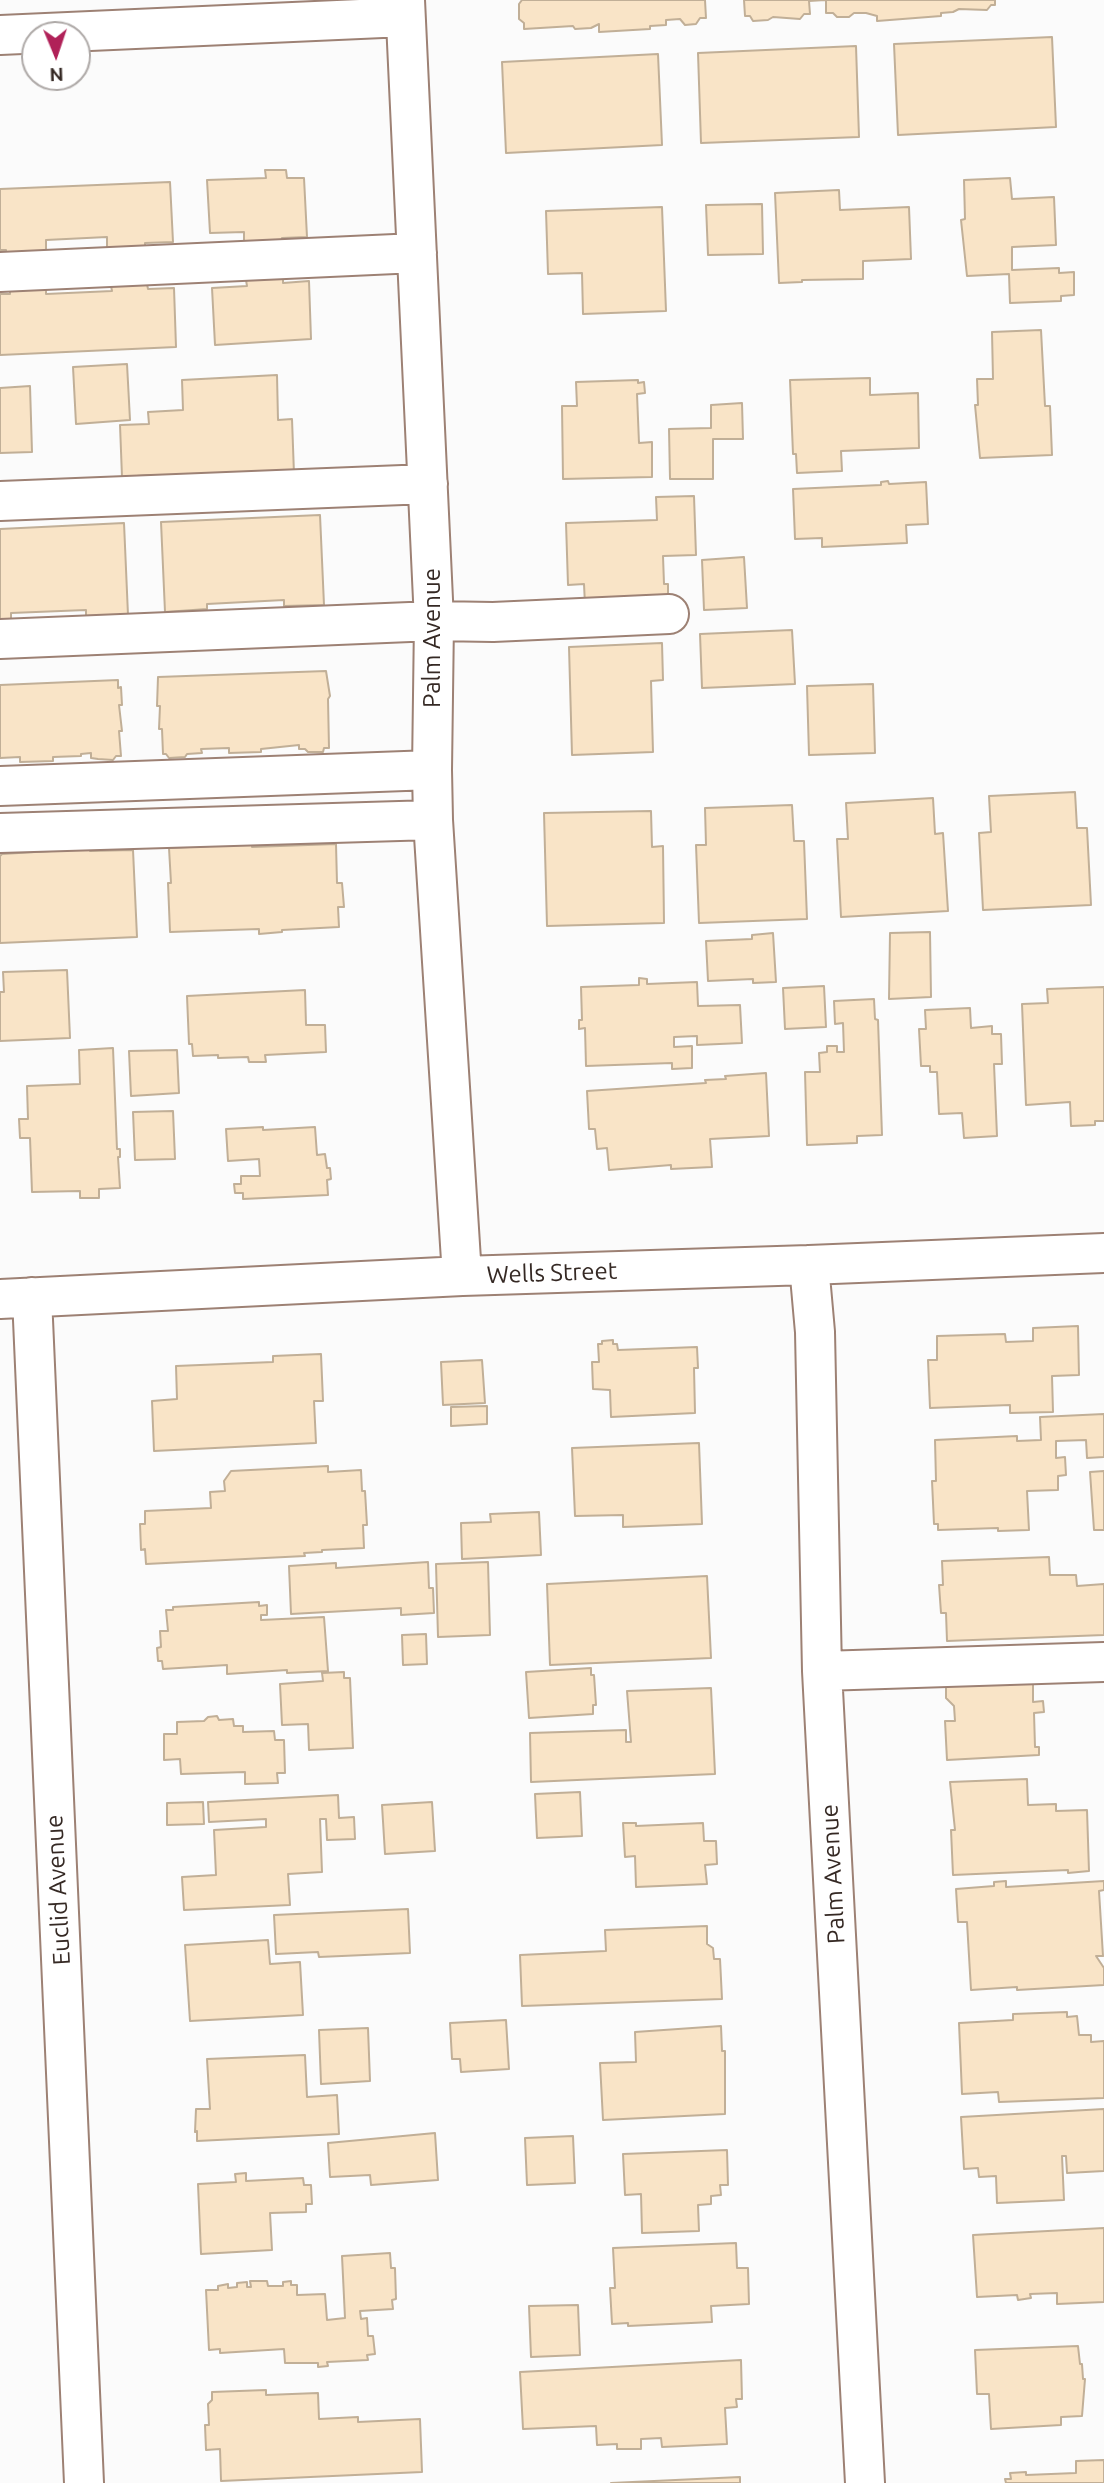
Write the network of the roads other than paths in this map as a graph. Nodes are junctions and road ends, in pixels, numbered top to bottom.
1 (405, 8) edge
2 (0, 35) edge
3 (417, 253) junction
4 (0, 272) edge
5 (428, 484) junction
6 (0, 501) edge
7 (669, 614) dead end
8 (434, 621) junction
9 (0, 639) edge
10 (432, 770) junction
11 (0, 786) edge
12 (433, 820) junction
13 (0, 833) edge
14 (1104, 1253) edge
15 (808, 1265) junction
16 (462, 1276) junction
17 (16, 1298) edge
18 (1104, 1662) edge
19 (822, 1671) junction
20 (84, 2483) edge
21 (864, 2483) edge

1 - 2 street
1 - 3 street, Palm Avenue
3 - 4 street
3 - 5 street, Palm Avenue
5 - 6 street
5 - 8 street, Palm Avenue
7 - 8 street
8 - 9 street
8 - 10 street, Palm Avenue
10 - 11 street
10 - 12 street, Palm Avenue
12 - 13 street
12 - 16 street, Palm Avenue
14 - 15 street, Wells Street
15 - 16 street, Wells Street
15 - 19 street, Palm Avenue
16 - 17 street, Wells Street
17 - 20 street, Euclid Avenue
18 - 19 street
19 - 21 street, Palm Avenue

